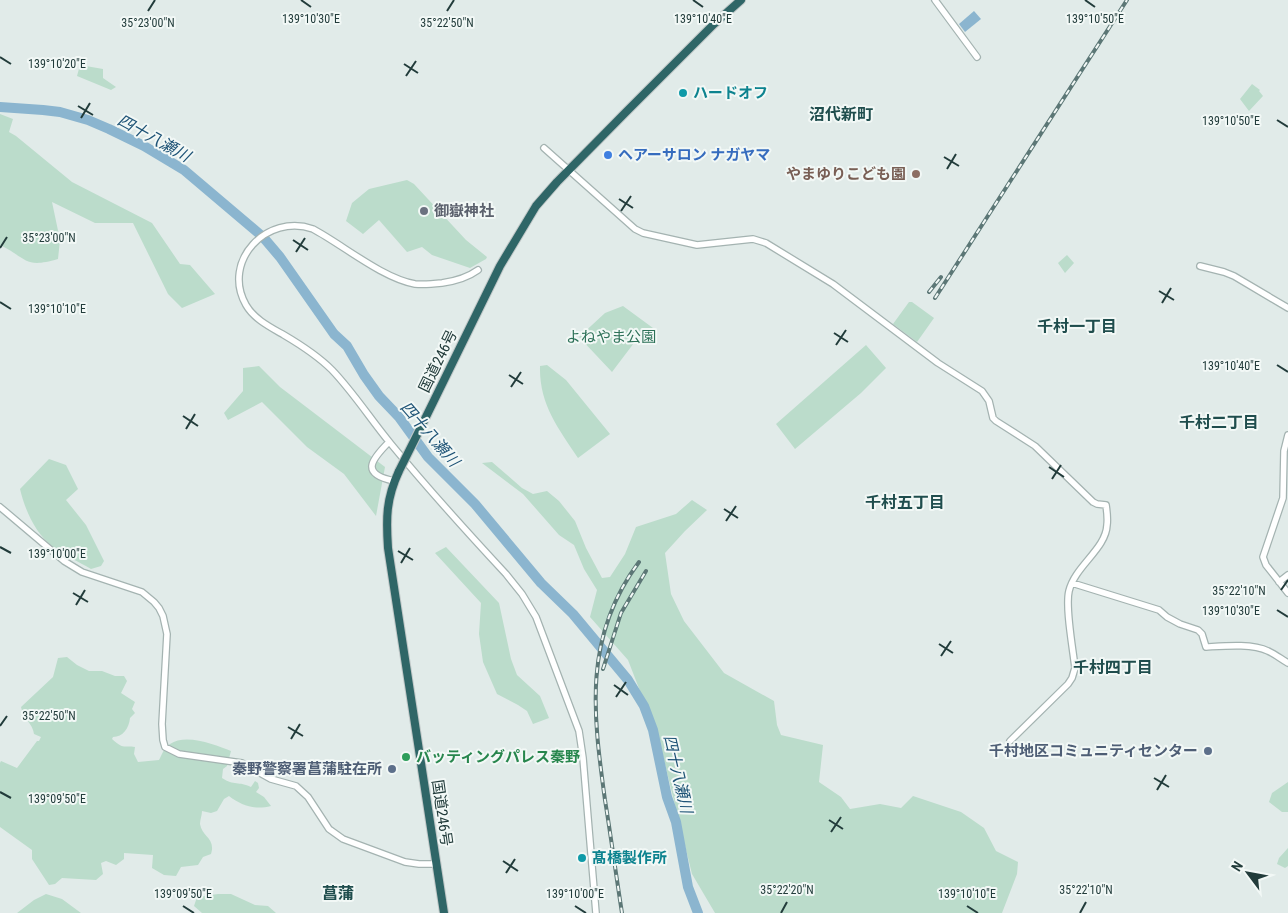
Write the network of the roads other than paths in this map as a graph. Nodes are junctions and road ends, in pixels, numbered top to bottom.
1 (741, 0) edge
2 (935, 0) edge
3 (977, 57) dead end
4 (544, 148) dead end
5 (570, 169) junction
6 (1200, 266) dead end
7 (478, 270) dead end
8 (1288, 308) edge
9 (1288, 435) edge
10 (389, 442) junction
11 (394, 481) junction
12 (0, 507) edge
13 (1288, 575) edge
14 (1279, 582) junction
15 (1072, 583) junction
16 (1288, 593) edge
17 (1288, 663) edge
18 (1010, 741) dead end
19 (436, 864) junction
20 (444, 913) edge
21 (596, 913) edge

1 - 5 highway, 国道246号
2 - 3 street
4 - 5 street
5 - 11 highway, 国道246号, bridge
5 - 15 street
6 - 8 street
7 - 10 street
9 - 14 street
10 - 11 street
10 - 21 street
11 - 19 highway, 国道246号
12 - 19 street
13 - 14 street
14 - 16 street
15 - 17 street
15 - 18 street
19 - 20 highway, 国道246号

